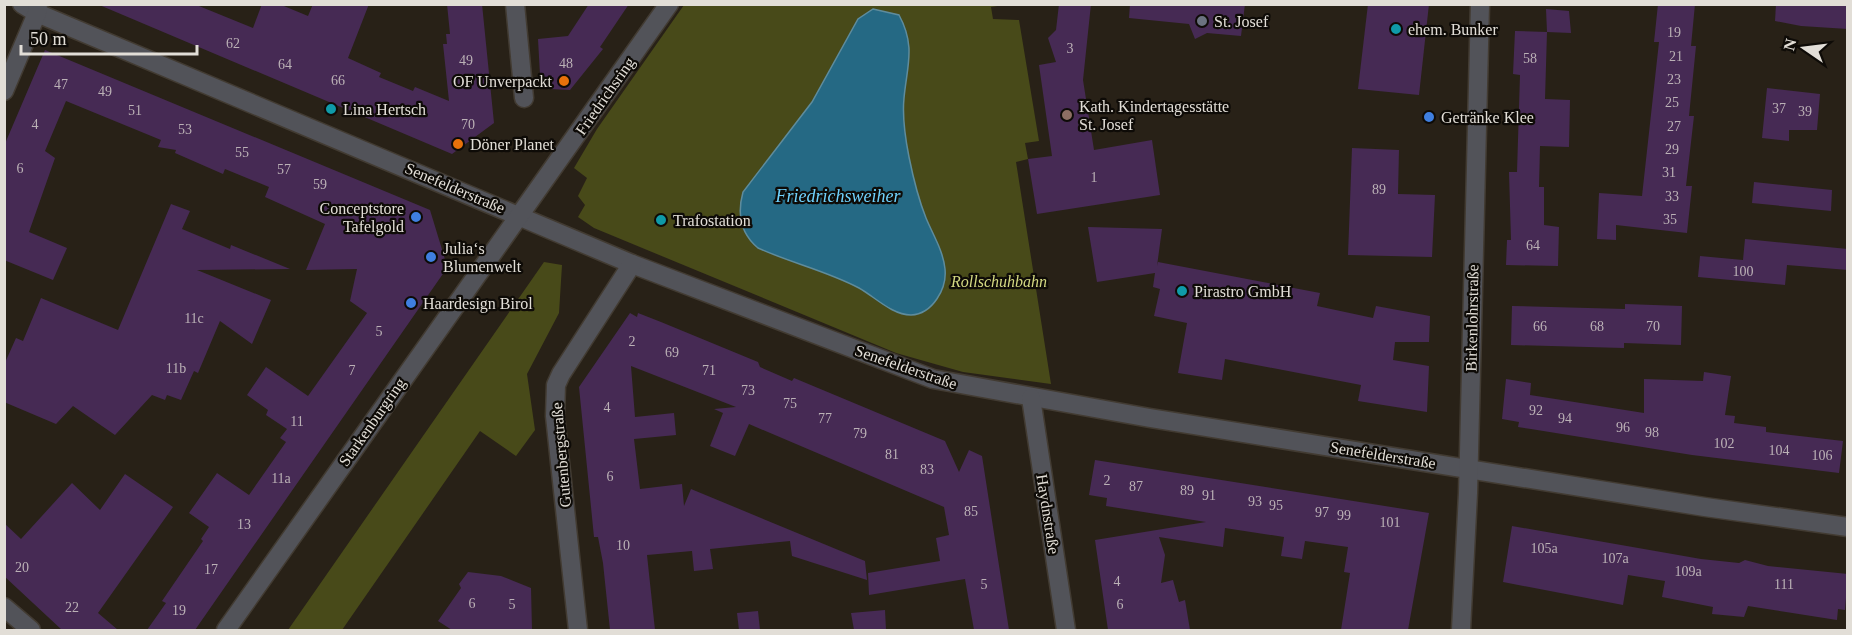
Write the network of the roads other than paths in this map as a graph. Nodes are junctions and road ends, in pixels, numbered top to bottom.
1 (515, 4) edge
2 (669, 4) edge
3 (1480, 4) edge
4 (32, 7) edge
5 (4, 91) edge
6 (524, 98) dead end
7 (518, 215) junction
8 (632, 264) junction
9 (1031, 398) junction
10 (1469, 468) junction
11 (1848, 527) edge
12 (4, 607) edge
13 (31, 630) edge
14 (226, 630) edge
15 (578, 630) edge
16 (1066, 630) edge
17 (1461, 630) edge

1 - 6 street
2 - 7 street, Friedrichsring
3 - 10 street, Birkenlohrstraße
4 - 5 street
4 - 7 street, Senefelderstraße
7 - 8 street, Senefelderstraße
7 - 14 street, Starkenburgring
8 - 9 street, Senefelderstraße
8 - 15 street, Gutenbergstraße
9 - 10 street, Senefelderstraße
9 - 16 street, Haydnstraße
10 - 11 street, Senefelderstraße
10 - 17 street, Birkenlohrstraße
12 - 13 street

